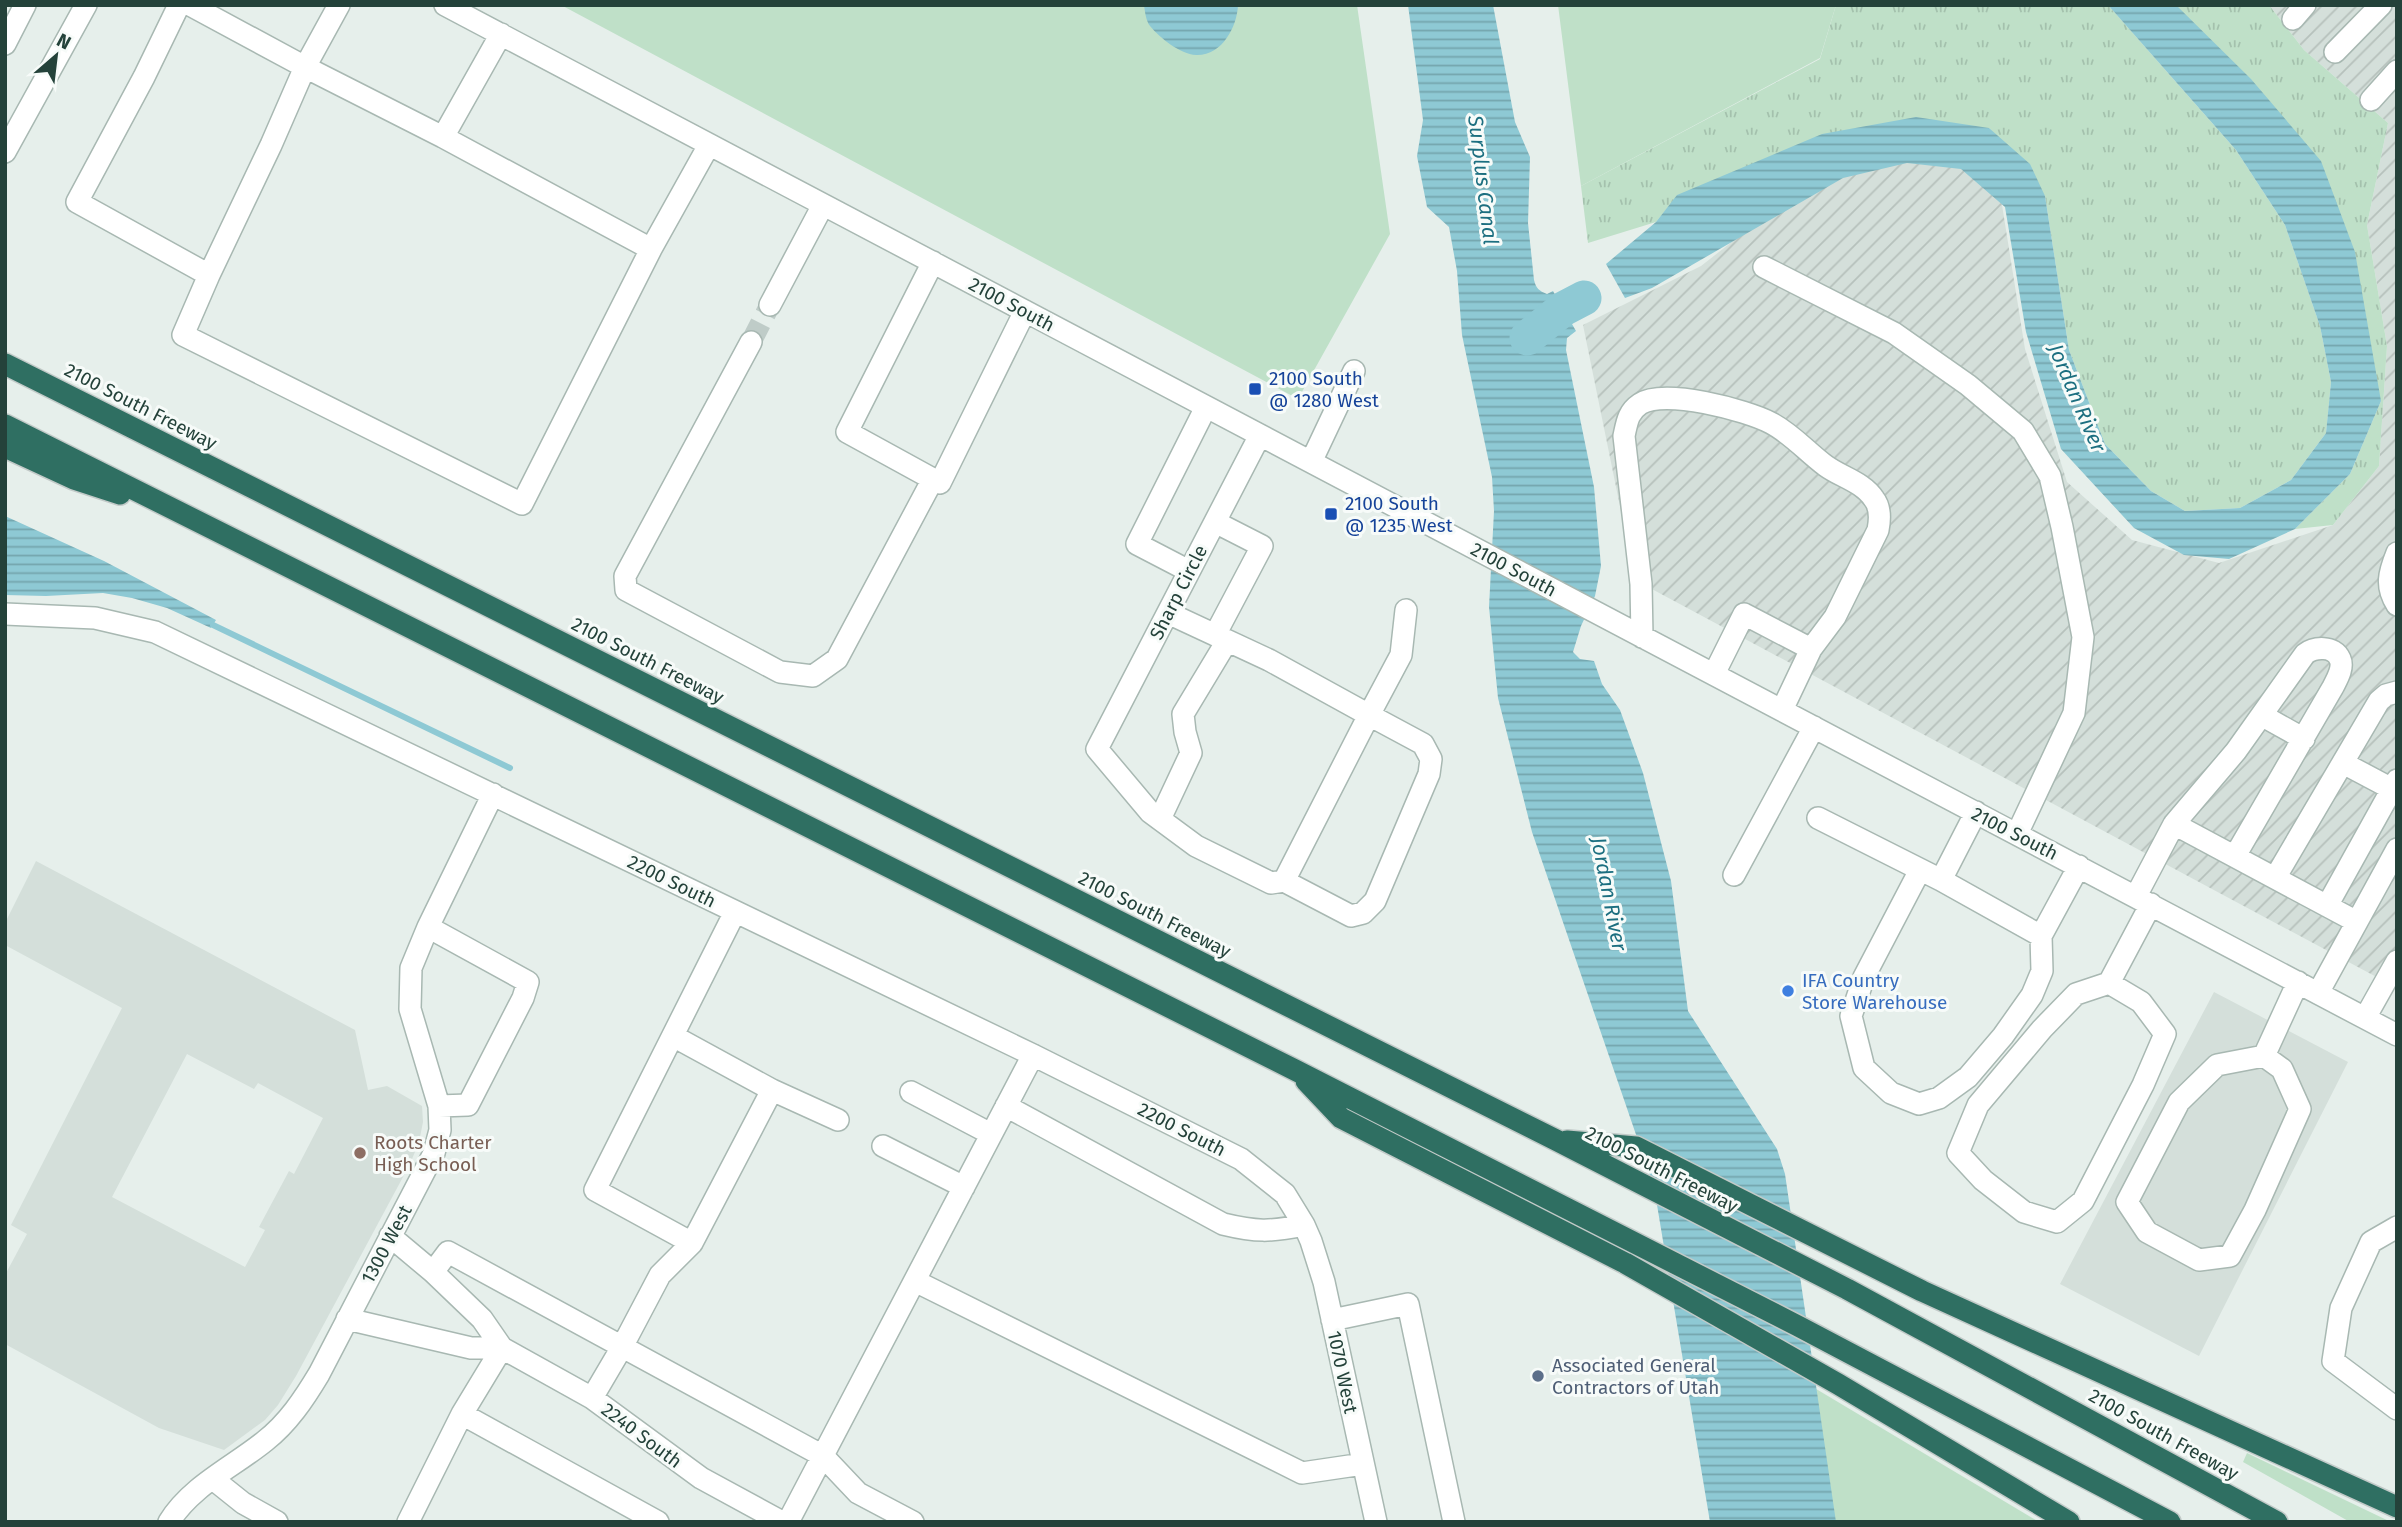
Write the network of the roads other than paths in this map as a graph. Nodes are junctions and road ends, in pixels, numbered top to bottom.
1 (25, 5) edge
2 (86, 5) edge
3 (178, 5) edge
4 (190, 5) edge
5 (339, 5) edge
6 (445, 5) edge
7 (2381, 5) edge
8 (500, 34) junction
9 (5, 44) edge
10 (2335, 52) dead end
11 (305, 67) junction
12 (2397, 71) edge
13 (2371, 100) dead end
14 (443, 137) junction
15 (709, 145) junction
16 (5, 152) edge
17 (823, 205) junction
18 (651, 249) junction
19 (933, 262) junction
20 (1764, 267) dead end
21 (209, 275) junction
22 (770, 305) tunnel mouth
23 (1025, 311) junction
24 (751, 342) tunnel mouth
25 (5, 363) edge
26 (1354, 371) dead end
27 (1206, 407) junction
28 (5, 425) edge
29 (1260, 435) junction
30 (5, 447) edge
31 (1311, 462) junction
32 (933, 480) junction
33 (191, 517) junction
34 (1215, 522) junction
35 (2397, 553) edge
36 (1189, 571) junction
37 (2397, 605) edge
38 (1406, 610) dead end
39 (1168, 612) junction
40 (5, 614) edge
41 (1642, 637) junction
42 (1221, 638) junction
43 (1811, 649) junction
44 (1714, 674) junction
45 (2397, 692) edge
46 (1782, 710) junction
47 (1369, 715) junction
48 (2263, 716) junction
49 (1814, 727) junction
50 (2304, 739) junction
51 (2343, 763) junction
52 (2394, 784) edge
53 (493, 794) junction
54 (1976, 812) junction
55 (1818, 818) dead end
56 (1160, 819) junction
57 (2175, 824) junction
58 (2017, 834) junction
59 (2397, 849) edge
60 (2235, 856) junction
61 (2079, 866) junction
62 (1920, 870) junction
63 (1734, 875) dead end
64 (2276, 878) junction
65 (1941, 880) junction
66 (1284, 881) junction
67 (2143, 900) junction
68 (2327, 906) junction
69 (735, 912) junction
70 (2357, 922) junction
71 (428, 927) junction
72 (2041, 936) junction
73 (2397, 961) edge
74 (2298, 982) junction
75 (2109, 983) junction
76 (2318, 993) junction
77 (2365, 1018) junction
78 (2397, 1035) edge
79 (673, 1036) junction
80 (1033, 1055) junction
81 (2264, 1056) junction
82 (1293, 1069) junction
83 (772, 1090) junction
84 (911, 1092) dead end
85 (439, 1106) junction
86 (1006, 1106) junction
87 (838, 1120) dead end
88 (991, 1134) junction
89 (1556, 1140) junction
90 (883, 1146) dead end
91 (964, 1187) junction
92 (1304, 1225) junction
93 (2397, 1227) edge
94 (390, 1236) junction
95 (692, 1243) junction
96 (433, 1272) junction
97 (915, 1281) junction
98 (347, 1319) junction
99 (1332, 1320) junction
100 (502, 1348) junction
101 (622, 1348) junction
102 (592, 1398) junction
103 (2397, 1409) edge
104 (462, 1414) junction
105 (823, 1457) junction
106 (1363, 1464) junction
107 (213, 1479) junction
108 (2397, 1507) edge
109 (169, 1522) edge
110 (276, 1522) edge
111 (408, 1522) edge
112 (658, 1522) edge
113 (782, 1522) edge
114 (788, 1522) edge
115 (913, 1522) edge
116 (1376, 1522) edge
117 (1454, 1522) edge
118 (2069, 1522) edge
119 (2169, 1522) edge
120 (2277, 1522) edge

1 - 9 street
2 - 16 street
3 - 21 street
4 - 11 street
5 - 11 street
6 - 8 street, 2100 South
7 - 10 street
8 - 14 street
8 - 15 street, 2100 South
11 - 14 street
11 - 21 street
12 - 13 street
14 - 18 street
15 - 17 street, 2100 South
15 - 18 street
17 - 19 street, 2100 South
17 - 22 street
18 - 21 street
19 - 23 street, 2100 South
19 - 32 street
20 - 58 street
23 - 27 street, 2100 South
23 - 32 street
24 - 32 street
25 - 89 highway, 2100 South Freeway
26 - 31 street
27 - 29 street, 2100 South
27 - 36 street
28 - 33 highway
29 - 31 street, 2100 South
29 - 34 street, Sharp Circle
30 - 33 highway
31 - 41 street, 2100 South
33 - 82 highway
34 - 36 street, Sharp Circle
34 - 42 street
35 - 37 street
36 - 39 street, Sharp Circle
38 - 47 street
39 - 42 street
39 - 56 street, Sharp Circle
40 - 53 street, 2200 South
41 - 43 street
41 - 44 street, 2100 South
42 - 47 street
42 - 56 street
43 - 44 street
43 - 46 street
44 - 46 street, 2100 South
45 - 51 street
46 - 49 street, 2100 South
47 - 66 street
47 - 66 street
48 - 50 street
48 - 50 street
48 - 57 street
49 - 54 street, 2100 South
49 - 63 street
50 - 60 street
51 - 52 street
51 - 64 street
52 - 68 street
53 - 69 street, 2200 South
53 - 71 street, 1300 West
54 - 58 street, 2100 South
54 - 65 street
55 - 62 street
56 - 66 street
57 - 60 street
57 - 67 street
58 - 61 street, 2100 South
59 - 70 street
60 - 64 street
61 - 67 street, 2100 South
61 - 72 street
62 - 65 street
62 - 72 street
64 - 68 street
65 - 72 street
67 - 74 street, 2100 South
67 - 75 street
68 - 70 street
69 - 79 street
69 - 80 street, 2200 South
70 - 76 street
71 - 85 street, 1300 West
71 - 85 street
73 - 77 street
74 - 76 street, 2100 South
74 - 81 street
75 - 75 street
76 - 77 street, 2100 South
77 - 78 street, 2100 South
79 - 83 street
79 - 95 street
80 - 86 street
80 - 92 street, 2200 South
81 - 81 street
82 - 118 highway
82 - 119 highway
83 - 87 street
83 - 95 street
84 - 88 street
85 - 94 street, 1300 West
86 - 88 street
86 - 92 street
88 - 91 street
89 - 108 highway
89 - 120 highway, 2100 South Freeway
90 - 91 street
91 - 97 street
92 - 99 street, 1070 West
93 - 103 street
94 - 96 street, 2240 South
94 - 98 street, 1300 West
95 - 101 street
96 - 100 street, 2240 South
96 - 101 street
97 - 105 street
97 - 106 street
98 - 100 street, 2240 South
98 - 107 street, 1300 West
99 - 106 street, 1070 West
99 - 117 street
100 - 102 street, 2240 South
100 - 104 street
101 - 102 street
101 - 105 street
102 - 113 street, 2240 South
104 - 111 street
104 - 112 street
105 - 114 street
105 - 115 street
106 - 116 street, 1070 West
107 - 109 street, 1300 West
107 - 110 street

